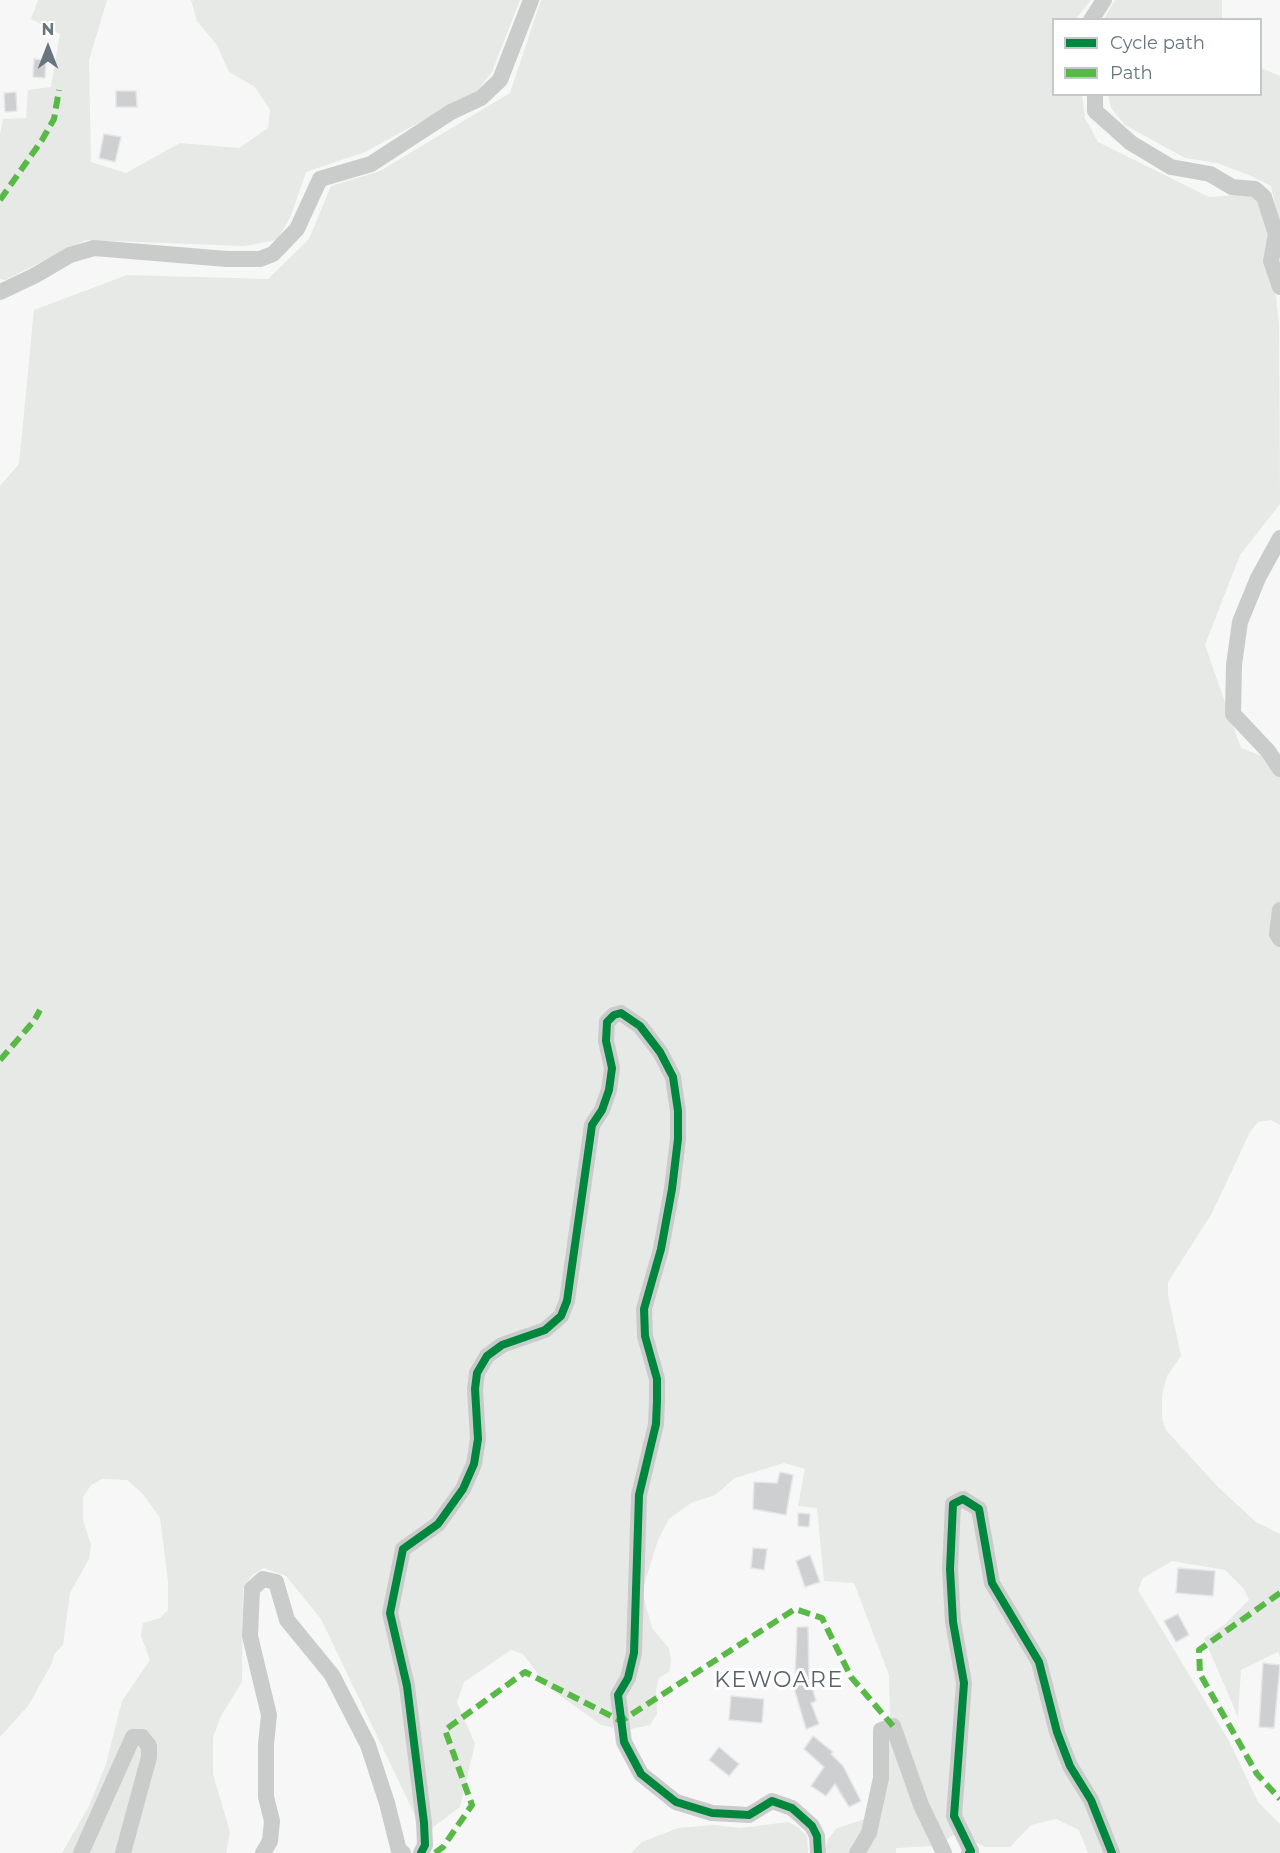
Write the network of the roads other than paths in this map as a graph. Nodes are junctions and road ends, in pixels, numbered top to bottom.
1 (531, 0) edge
2 (1104, 0) edge
3 (1091, 18) edge
4 (1095, 96) edge
5 (1280, 286) edge
6 (0, 292) edge
7 (1280, 538) edge
8 (1280, 769) edge
9 (1280, 910) edge
10 (1280, 939) edge
11 (81, 1853) edge
12 (123, 1853) edge
13 (263, 1853) edge
14 (403, 1853) edge
15 (421, 1853) edge
16 (818, 1853) edge
17 (857, 1853) edge
18 (944, 1853) edge
19 (969, 1853) edge
20 (1112, 1853) edge

1 - 6 street
2 - 3 street
4 - 5 street
7 - 8 street
9 - 10 street
11 - 12 street
13 - 14 street
15 - 16 street
17 - 18 street
19 - 20 street

